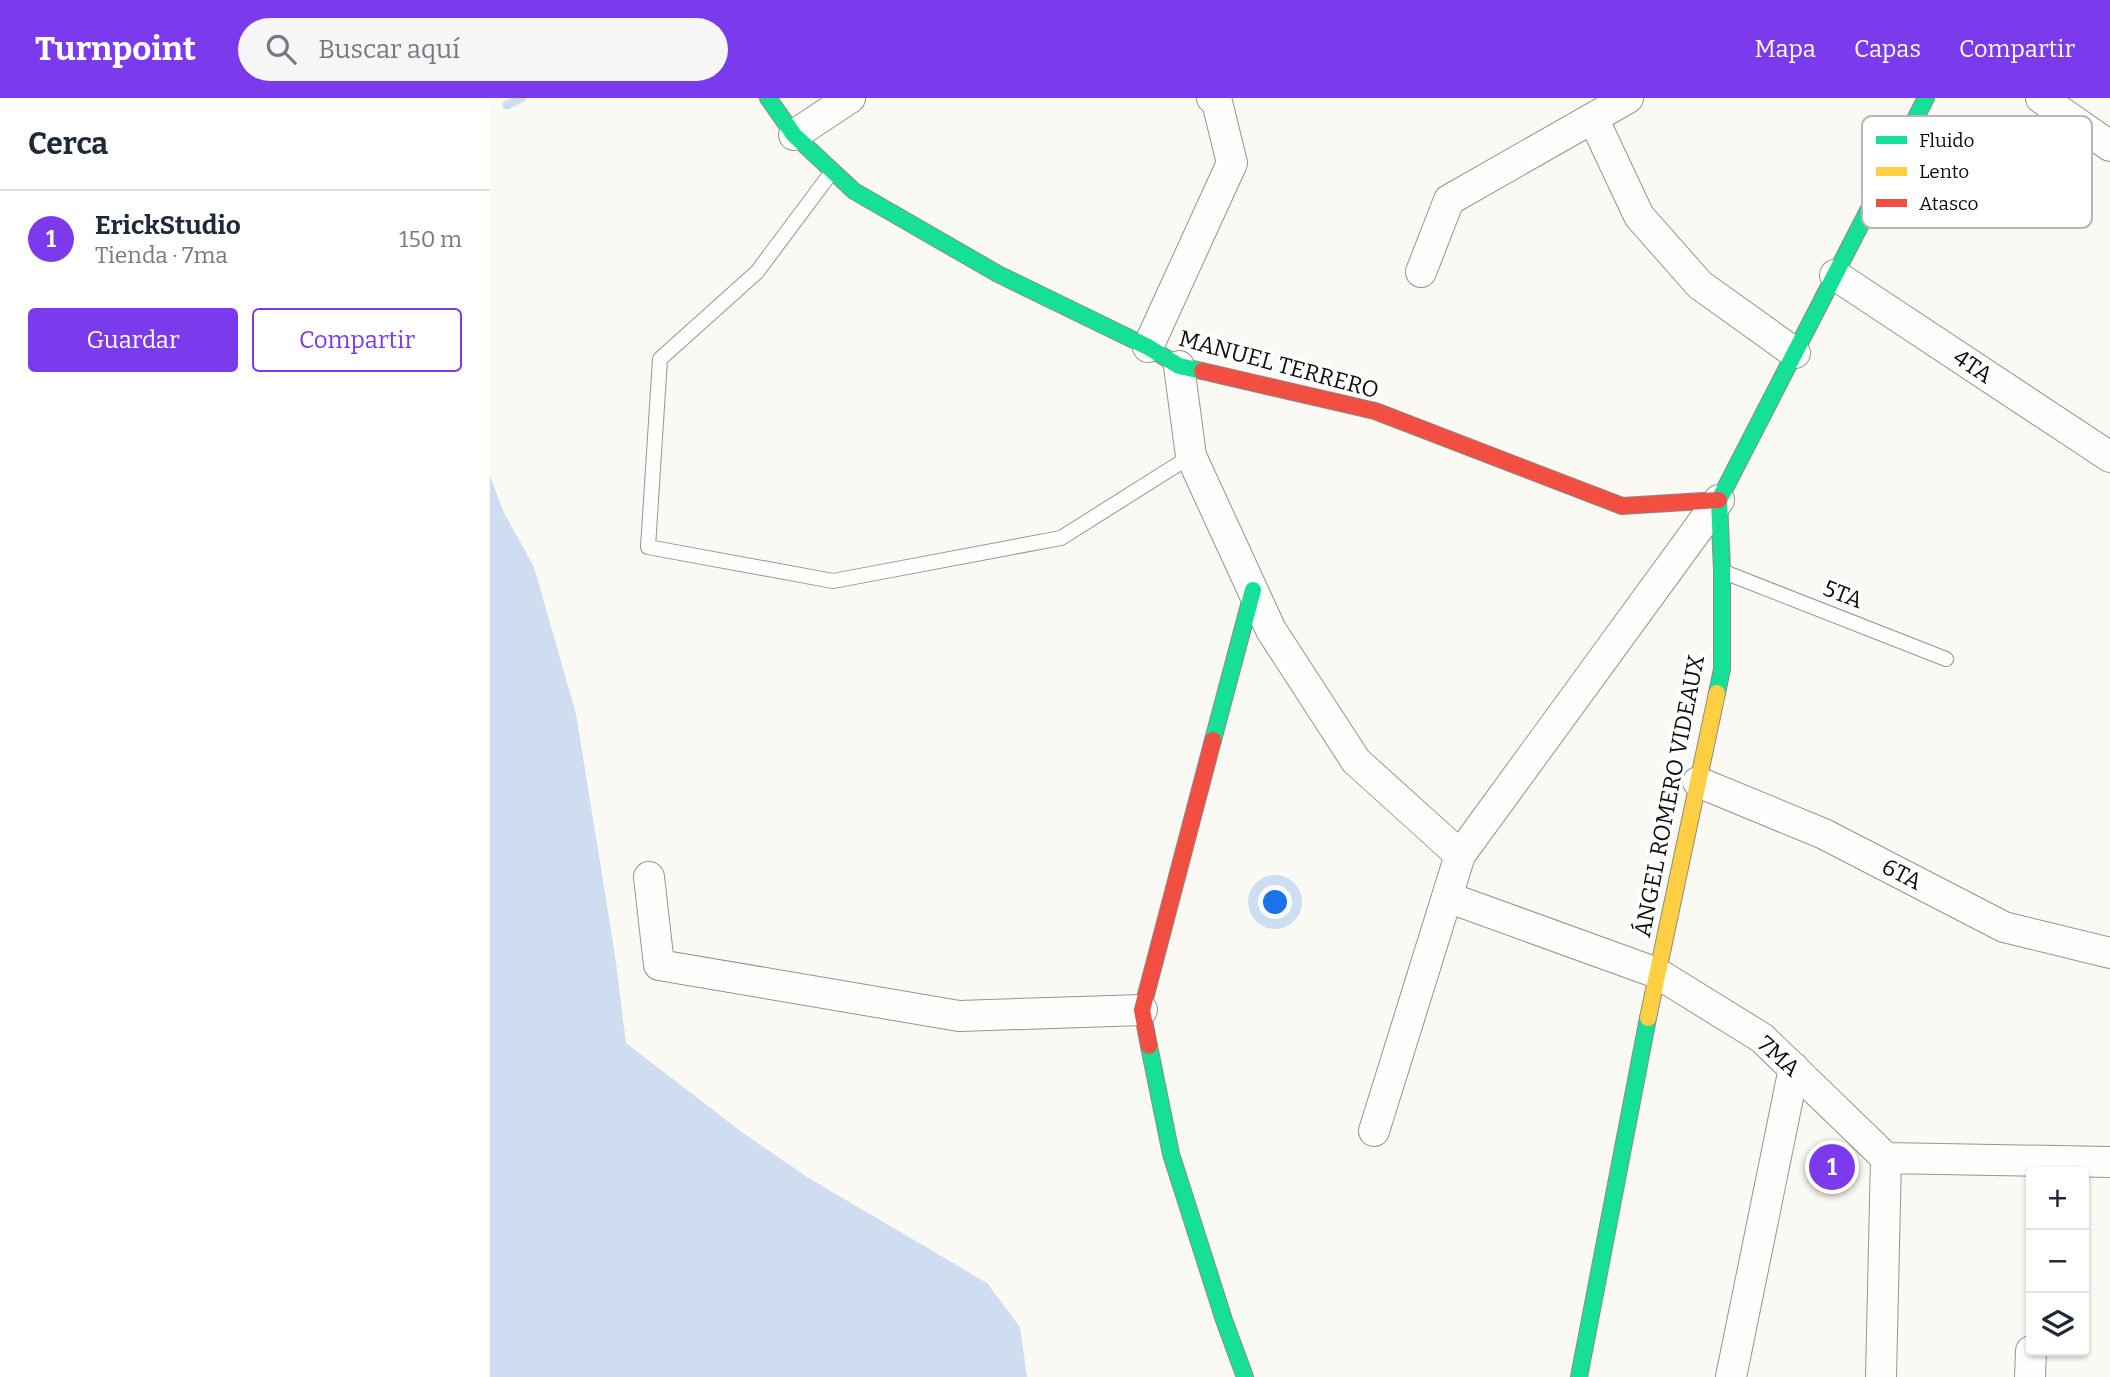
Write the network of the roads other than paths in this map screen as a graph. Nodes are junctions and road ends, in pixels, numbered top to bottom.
1 (768, 98) edge
2 (849, 98) edge
3 (1212, 98) edge
4 (1628, 98) edge
5 (1926, 98) edge
6 (2041, 98) edge
7 (1917, 116) edge
8 (2067, 116) edge
9 (1593, 118) junction
10 (2092, 133) edge
11 (794, 135) junction
12 (2110, 146) edge
13 (832, 171) junction
14 (1862, 222) edge
15 (1421, 272) dead end
16 (1835, 275) junction
17 (1148, 347) junction
18 (1795, 353) junction
19 (1179, 366) junction
20 (1191, 456) junction
21 (2110, 457) edge
22 (1719, 500) junction
23 (1722, 571) junction
24 (1253, 590) junction
25 (1946, 659) dead end
26 (1698, 782) junction
27 (1460, 855) junction
28 (649, 877) dead end
29 (1447, 897) junction
30 (2110, 953) edge
31 (1657, 973) junction
32 (1142, 1010) junction
33 (1794, 1068) junction
34 (1374, 1131) dead end
35 (1886, 1158) junction
36 (2110, 1162) edge
37 (2038, 1166) edge
38 (2031, 1356) edge
39 (1245, 1377) edge
40 (1578, 1377) edge
41 (1731, 1377) edge
42 (1881, 1377) edge
43 (2030, 1377) edge

1 - 11 street, MANUEL TERRERO
2 - 11 street
3 - 17 street
4 - 9 street
5 - 7 street, ÁNGEL ROMERO VIDEAUX
6 - 8 street
9 - 15 street
9 - 18 street
10 - 12 street
11 - 13 street, MANUEL TERRERO
13 - 17 street, MANUEL TERRERO
13 - 20 lane
14 - 16 street, ÁNGEL ROMERO VIDEAUX
16 - 18 street, ÁNGEL ROMERO VIDEAUX
16 - 21 street, 4TA
17 - 19 street, MANUEL TERRERO
18 - 22 street, ÁNGEL ROMERO VIDEAUX
19 - 20 street
19 - 22 street, MANUEL TERRERO
20 - 24 street
22 - 23 street, ÁNGEL ROMERO VIDEAUX
22 - 27 street
23 - 25 lane, 5TA
23 - 26 street, ÁNGEL ROMERO VIDEAUX
24 - 27 street
24 - 32 street
26 - 30 street, 6TA
26 - 31 street, ÁNGEL ROMERO VIDEAUX
27 - 29 street
28 - 32 street
29 - 31 street, 7MA
29 - 34 street
31 - 33 street, 7MA
31 - 40 street, ÁNGEL ROMERO VIDEAUX
32 - 39 street
33 - 35 street, 7MA
33 - 41 street
35 - 37 street
35 - 42 street
36 - 37 street
38 - 43 street

